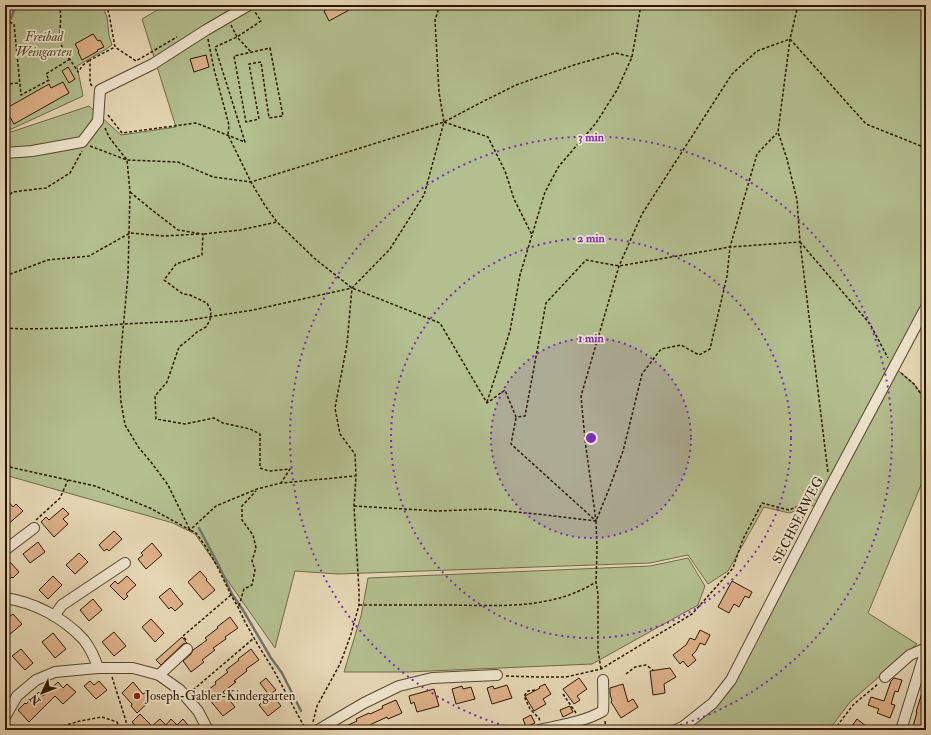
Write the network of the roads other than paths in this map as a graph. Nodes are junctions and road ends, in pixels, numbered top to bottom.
1 (251, 8) edge
2 (5, 153) edge
3 (926, 307) edge
4 (34, 528) road end
5 (5, 550) edge
6 (125, 563) dead end
7 (5, 598) edge
8 (54, 616) junction
9 (187, 645) road end
10 (926, 648) edge
11 (98, 668) junction
12 (159, 675) junction
13 (497, 676) road end
14 (885, 677) road end
15 (603, 680) road end
16 (5, 717) edge
17 (316, 727) edge
18 (208, 730) edge
19 (541, 730) edge
20 (676, 730) edge
21 (901, 730) edge

1 - 2 street
3 - 20 street, SECHSERWEG
4 - 5 street
6 - 8 street
7 - 8 street
8 - 11 street
9 - 12 street
10 - 14 street
10 - 21 street
11 - 12 street
11 - 16 street
12 - 18 street
13 - 17 street
15 - 19 street

